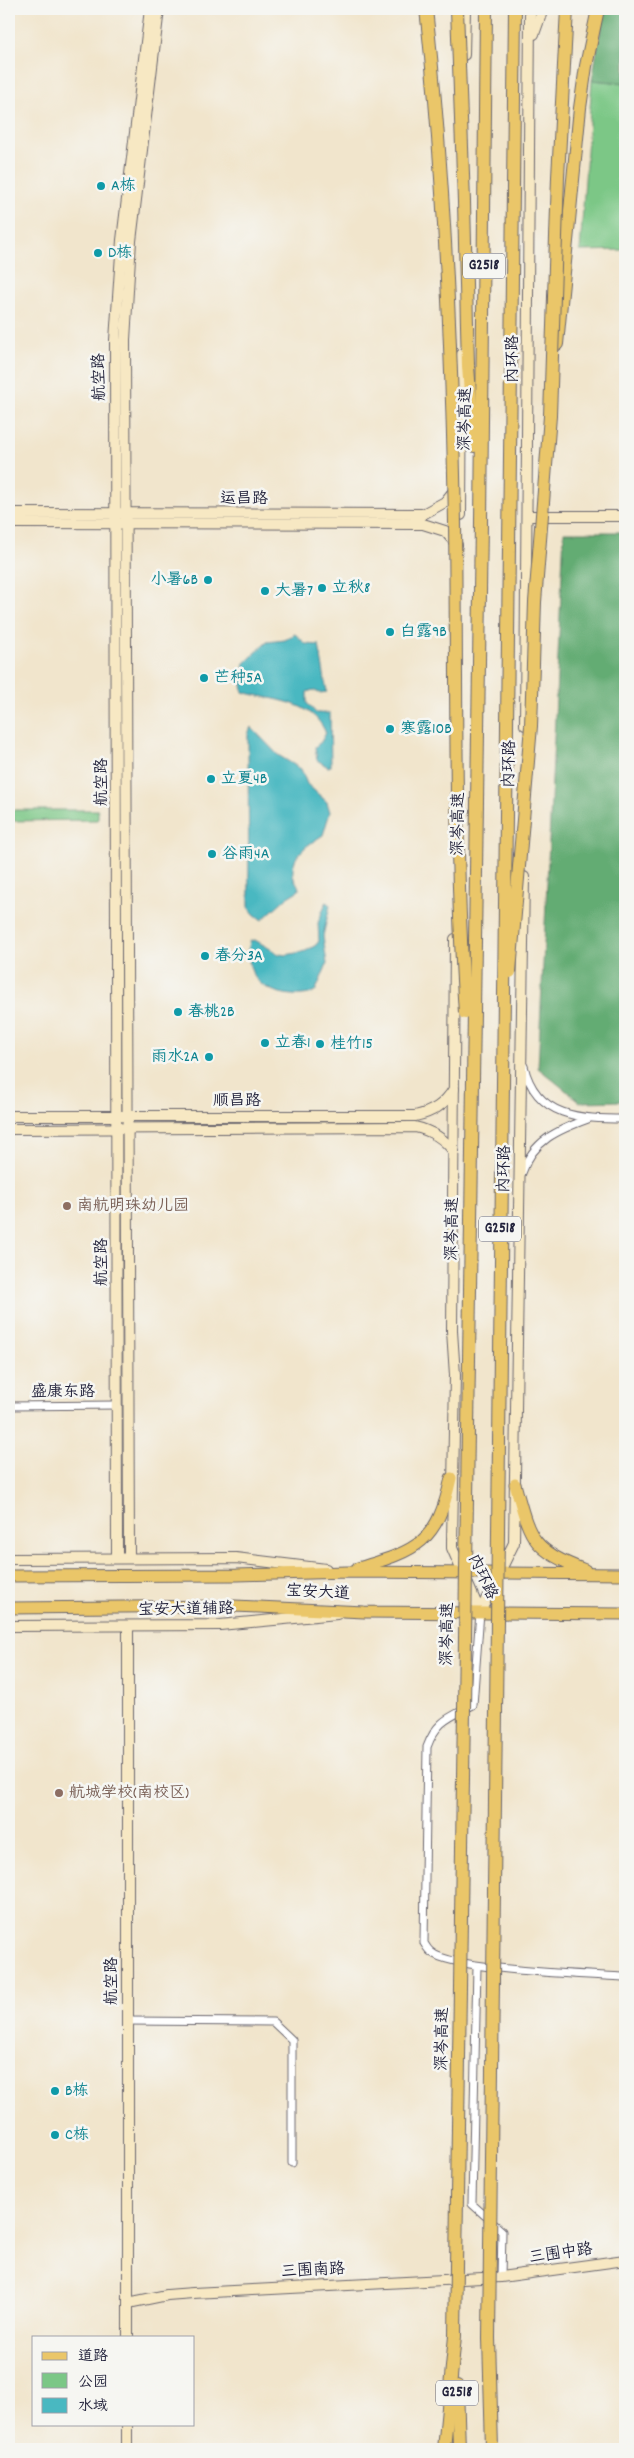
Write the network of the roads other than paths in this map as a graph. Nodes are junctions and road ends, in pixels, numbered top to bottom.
1 (150, 9) edge
2 (159, 9) edge
3 (419, 9) edge
4 (426, 9) edge
5 (457, 9) edge
6 (465, 9) edge
7 (486, 9) edge
8 (514, 9) edge
9 (530, 9) edge
10 (543, 9) edge
11 (567, 9) edge
12 (598, 9) edge
13 (530, 47) junction
14 (431, 54) junction
15 (550, 416) junction
16 (461, 476) junction
17 (9, 514) edge
18 (527, 516) junction
19 (625, 516) edge
20 (121, 518) junction
21 (9, 523) edge
22 (481, 523) junction
23 (460, 551) junction
24 (522, 1055) junction
25 (501, 1082) junction
26 (454, 1088) junction
27 (471, 1102) junction
28 (9, 1116) edge
29 (117, 1116) junction
30 (128, 1116) junction
31 (588, 1119) junction
32 (625, 1119) edge
33 (117, 1128) junction
34 (128, 1128) junction
35 (9, 1129) edge
36 (454, 1152) junction
37 (520, 1183) junction
38 (117, 1405) junction
39 (9, 1406) edge
40 (451, 1478) junction
41 (515, 1484) junction
42 (117, 1558) junction
43 (129, 1558) junction
44 (9, 1559) edge
45 (347, 1572) junction
46 (463, 1572) junction
47 (500, 1572) junction
48 (594, 1573) junction
49 (623, 1574) edge
50 (9, 1576) edge
51 (9, 1608) edge
52 (364, 1612) junction
53 (480, 1612) junction
54 (588, 1614) junction
55 (625, 1614) edge
56 (625, 1619) edge
57 (9, 1626) edge
58 (128, 1626) junction
59 (477, 1966) junction
60 (625, 1977) edge
61 (127, 2021) junction
62 (292, 2163) dead end
63 (625, 2260) edge
64 (501, 2276) junction
65 (128, 2303) junction
66 (128, 2336) edge
67 (455, 2336) junction
68 (128, 2426) edge
69 (127, 2449) edge
70 (444, 2449) edge
71 (459, 2449) edge
72 (492, 2449) edge

1 - 20 street, 航空路
2 - 20 street, 航空路
3 - 14 highway, bridge
4 - 14 highway, bridge
5 - 22 highway, bridge
6 - 16 street, 内环路
7 - 22 highway, 深岑高速 / G2518
8 - 25 highway, G2518, bridge
9 - 13 street, 内环路
10 - 13 street
11 - 15 highway, bridge
12 - 15 highway, bridge
13 - 18 street, 内环路
14 - 27 highway, bridge
15 - 25 highway, bridge
16 - 20 street, 运昌路
16 - 23 street, 内环路
17 - 20 street, 运昌路
18 - 19 street
18 - 24 street, 内环路
20 - 21 street, 运昌路
20 - 23 street, 运昌路
20 - 29 street, 航空路
20 - 30 street, 航空路
22 - 27 highway, 深岑高速 / G2518, bridge
23 - 26 street, 内环路
24 - 31 street
24 - 37 street, 内环路
25 - 72 highway, G2518, bridge
26 - 30 street, 顺昌路
26 - 36 street, 内环路
27 - 67 highway, 深岑高速 / G2518, bridge
28 - 29 street, 顺昌路
29 - 30 street, 顺昌路
29 - 33 street, 航空路
30 - 34 street, 航空路
31 - 32 street
31 - 37 street
33 - 34 street, 顺昌路
33 - 35 street, 顺昌路
33 - 38 street, 航空路
34 - 36 street, 顺昌路
34 - 43 street, 航空路
36 - 40 street, 内环路
37 - 41 street, 内环路
38 - 39 street, 盛康东路
38 - 42 street, 航空路
40 - 45 main road
40 - 46 street, 内环路
41 - 47 street, 内环路
41 - 48 main road
42 - 43 street
42 - 44 street
43 - 45 street
45 - 46 main road, 宝安大道
45 - 50 main road, 宝安大道
46 - 47 main road, 宝安大道
46 - 53 street, 内环路
47 - 48 main road, 宝安大道
47 - 53 street, 内环路
48 - 49 main road, 宝安大道
51 - 52 main road, 宝安大道
52 - 53 main road, 宝安大道
52 - 58 street, 宝安大道辅路
53 - 54 main road, 宝安大道
53 - 59 street
54 - 55 main road, 宝安大道
54 - 56 street
57 - 58 street, 宝安大道辅路
58 - 61 street, 航空路
59 - 60 street
59 - 64 street
61 - 62 street
61 - 65 street, 航空路
63 - 64 street, 三围中路
64 - 65 street, 三围南路
65 - 66 street, 航空路
67 - 70 highway
67 - 71 highway, 深岑高速 / G2518
68 - 69 street

